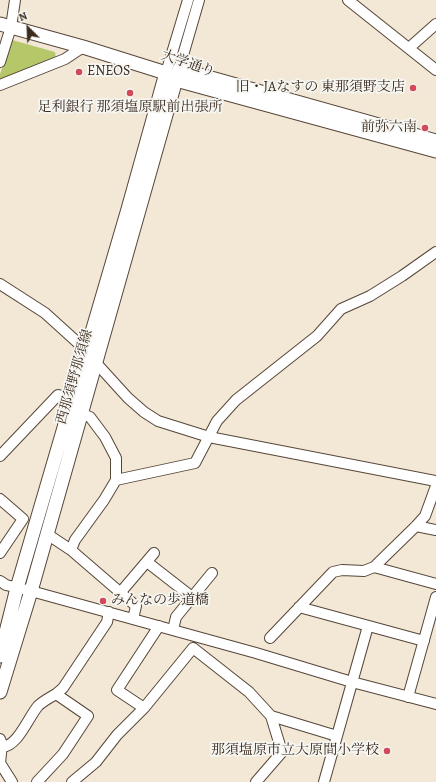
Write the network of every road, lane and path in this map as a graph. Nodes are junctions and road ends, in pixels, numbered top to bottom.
1 (15, 0) edge
2 (188, 0) edge
3 (199, 0) edge
4 (348, 0) edge
5 (436, 24) edge
6 (6, 25) edge
7 (83, 47) junction
8 (409, 48) junction
9 (0, 62) edge
10 (436, 70) edge
11 (174, 74) junction
12 (0, 85) edge
13 (436, 141) edge
14 (436, 151) edge
15 (436, 252) edge
16 (0, 284) edge
17 (86, 353) junction
18 (96, 364) junction
19 (72, 399) junction
20 (82, 414) junction
21 (209, 437) junction
22 (0, 456) edge
23 (116, 480) junction
24 (436, 481) edge
25 (436, 486) edge
26 (0, 499) edge
27 (416, 526) junction
28 (436, 530) edge
29 (47, 534) junction
30 (71, 550) junction
31 (0, 553) edge
32 (154, 553) dead end
33 (147, 562) junction
34 (374, 567) junction
35 (212, 573) dead end
36 (0, 581) edge
37 (436, 584) edge
38 (17, 588) junction
39 (32, 591) junction
40 (120, 593) junction
41 (192, 597) junction
42 (436, 597) edge
43 (299, 607) junction
44 (109, 612) junction
45 (133, 619) junction
46 (159, 626) junction
47 (368, 626) junction
48 (173, 630) junction
49 (270, 638) dead end
50 (424, 642) junction
51 (0, 656) edge
52 (352, 682) junction
53 (0, 692) edge
54 (56, 694) junction
55 (408, 697) junction
56 (436, 704) edge
57 (144, 708) junction
58 (271, 716) junction
59 (337, 736) junction
60 (1, 743) edge
61 (12, 782) edge
62 (37, 782) edge
63 (72, 782) edge
64 (257, 782) edge
65 (324, 782) edge

1 - 6 street
2 - 11 street
3 - 11 street
4 - 8 street
5 - 8 street
6 - 7 main road, 大学通り
6 - 9 street
7 - 11 main road, 大学通り
7 - 12 street
8 - 10 street
11 - 13 main road, 大学通り
11 - 14 main road, 大学通り
11 - 17 main road, 西那須野那須線
11 - 18 main road, 西那須野那須線
15 - 21 street
16 - 17 street
17 - 18 street
17 - 19 main road, 西那須野那須線
18 - 20 main road, 西那須野那須線
18 - 21 street
19 - 22 street
19 - 38 main road, 西那須野那須線
20 - 23 street
20 - 29 main road, 西那須野那須線
21 - 23 street
21 - 24 street
23 - 30 street
25 - 27 street
26 - 31 street
27 - 28 street
27 - 34 street
29 - 30 street
29 - 39 main road, 西那須野那須線
30 - 40 street
32 - 33 street
33 - 40 street
33 - 41 street
34 - 37 street
34 - 43 street
35 - 41 street
36 - 38 street
38 - 39 street
38 - 51 main road, 西那須野那須線
39 - 44 street
39 - 53 main road, 西那須野那須線
40 - 45 street
41 - 48 street
42 - 50 street
43 - 47 street
43 - 49 street
44 - 45 street
44 - 54 street
45 - 46 street
46 - 48 street
46 - 57 street
47 - 50 street
47 - 52 street
48 - 52 street
50 - 55 street
52 - 55 street
52 - 59 street
54 - 60 street
54 - 62 street
55 - 56 street
57 - 58 street
57 - 63 street
58 - 59 street
58 - 64 street
59 - 65 street
60 - 61 street

